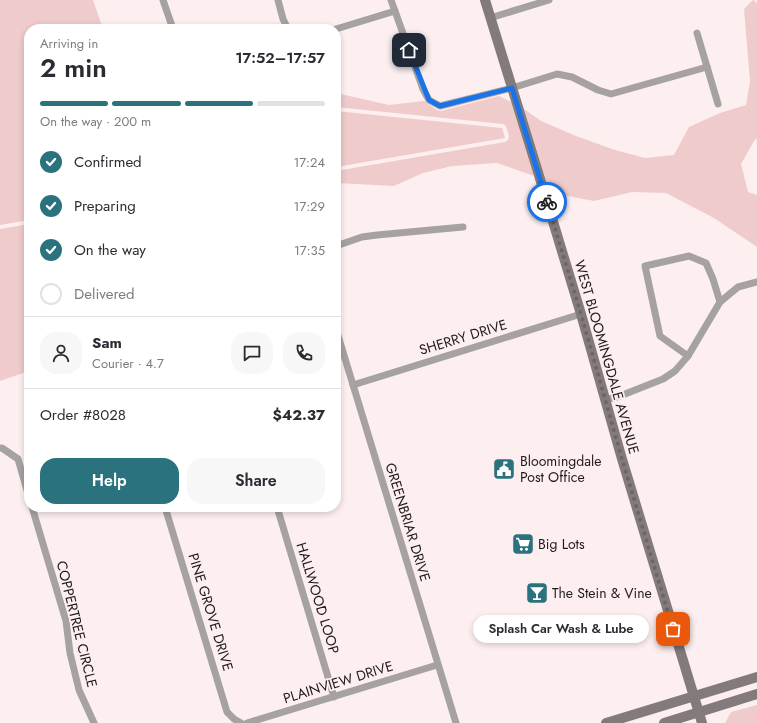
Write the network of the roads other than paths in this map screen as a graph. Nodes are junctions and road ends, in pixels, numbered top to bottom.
1 (164, 0) edge
2 (278, 0) edge
3 (391, 0) edge
4 (485, 0) edge
5 (549, 0) edge
6 (395, 11) junction
7 (490, 18) junction
8 (171, 24) edge
9 (286, 24) edge
10 (341, 27) edge
11 (697, 33) dead end
12 (707, 66) junction
13 (512, 88) junction
14 (718, 104) dead end
15 (463, 227) dead end
16 (341, 244) edge
17 (757, 282) edge
18 (720, 302) junction
19 (581, 314) junction
20 (341, 345) edge
21 (688, 356) junction
22 (353, 385) junction
23 (605, 400) junction
24 (0, 448) edge
25 (24, 480) edge
26 (33, 512) edge
27 (167, 512) edge
28 (279, 512) edge
29 (437, 665) junction
30 (757, 677) edge
31 (757, 694) edge
32 (334, 696) junction
33 (694, 696) junction
34 (699, 712) junction
35 (239, 722) edge
36 (94, 723) edge
37 (247, 723) edge
38 (456, 723) edge
39 (606, 723) edge
40 (664, 723) edge
41 (702, 723) edge

1 - 8 street
2 - 9 street
3 - 6 street
4 - 7 main road, WEST BLOOMINGDALE AVENUE
5 - 7 street
6 - 10 street
6 - 13 street
7 - 13 main road, WEST BLOOMINGDALE AVENUE
11 - 12 street
12 - 13 street
12 - 14 street
13 - 19 main road, WEST BLOOMINGDALE AVENUE
15 - 16 street
17 - 18 street
18 - 21 street
18 - 21 street
19 - 22 street, SHERRY DRIVE
19 - 23 main road, WEST BLOOMINGDALE AVENUE
20 - 22 street, GREENBRIAR DRIVE
21 - 23 street
22 - 29 street, GREENBRIAR DRIVE
23 - 33 main road, WEST BLOOMINGDALE AVENUE
24 - 25 street
26 - 36 street, COPPERTREE CIRCLE
27 - 35 street, PINE GROVE DRIVE
28 - 32 street, HALLWOOD LOOP
29 - 32 street, PLAINVIEW DRIVE
29 - 38 street, GREENBRIAR DRIVE
30 - 33 main road
31 - 34 main road
32 - 37 street, PLAINVIEW DRIVE
33 - 34 main road, WEST BLOOMINGDALE AVENUE
33 - 39 main road
34 - 40 main road
34 - 41 main road, WEST BLOOMINGDALE AVENUE

